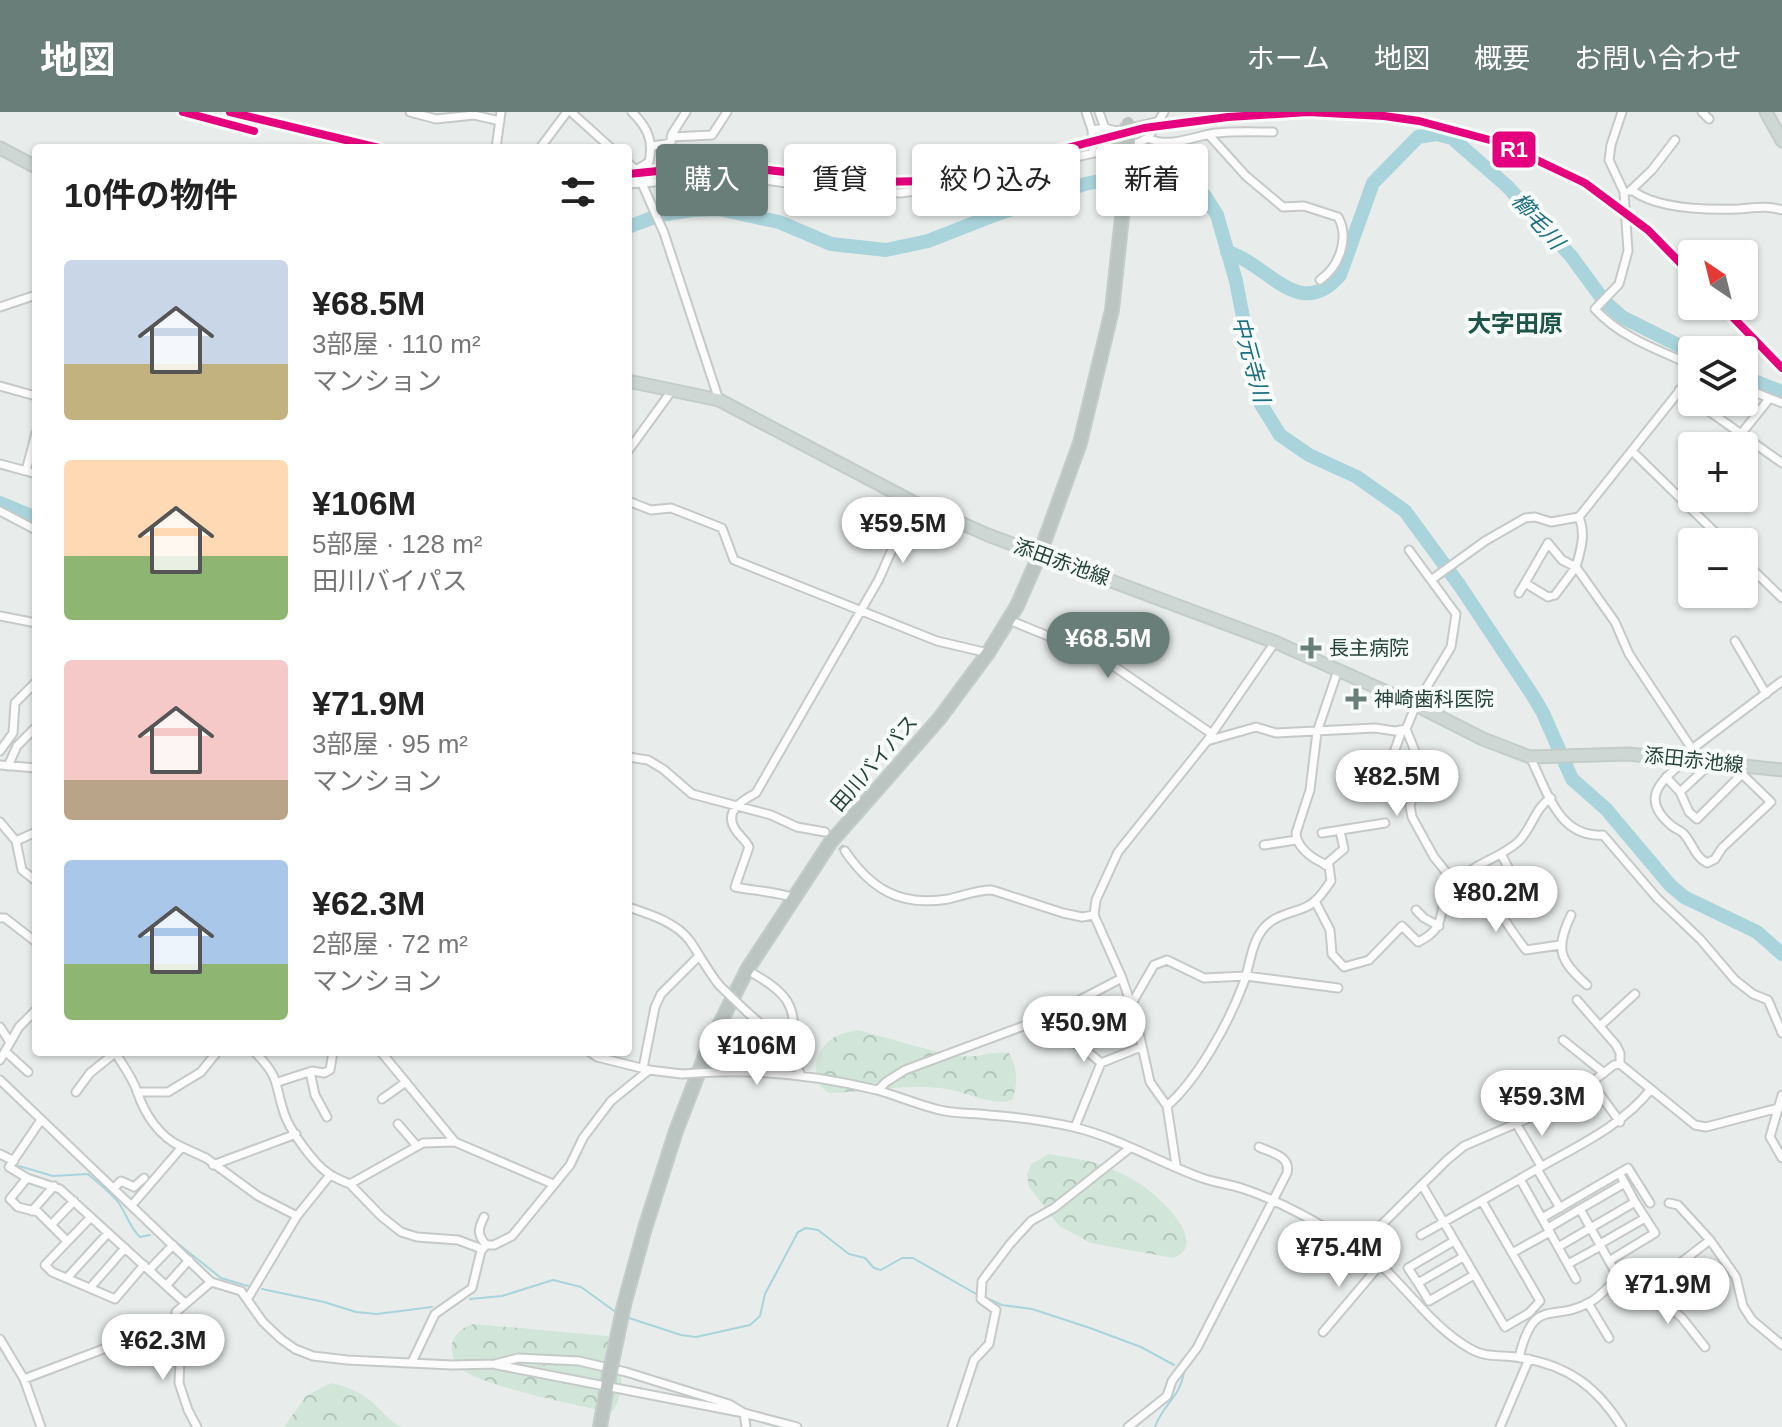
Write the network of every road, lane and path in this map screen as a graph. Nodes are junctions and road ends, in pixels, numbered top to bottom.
1 (410, 112) edge
2 (569, 112) edge
3 (632, 112) edge
4 (686, 112) edge
5 (727, 112) edge
6 (1086, 112) edge
7 (1099, 112) edge
8 (1164, 112) edge
9 (1622, 112) edge
10 (1702, 112) edge
11 (1766, 112) edge
12 (501, 116) edge
13 (1128, 117) edge
14 (1709, 119) dead end
15 (1156, 122) junction
16 (1105, 128) junction
17 (1092, 130) junction
18 (1273, 132) dead end
19 (1209, 135) junction
20 (671, 137) junction
21 (1148, 138) junction
22 (1675, 140) dead end
23 (1782, 141) edge
24 (497, 144) edge
25 (543, 144) edge
26 (606, 144) edge
27 (653, 146) junction
28 (0, 148) edge
29 (1093, 153) junction
30 (32, 165) edge
31 (632, 166) edge
32 (636, 170) junction
33 (632, 184) edge
34 (643, 184) junction
35 (1629, 192) junction
36 (1782, 210) edge
37 (1320, 280) dead end
38 (32, 296) edge
39 (0, 307) edge
40 (1678, 359) edge
41 (632, 382) edge
42 (1, 386) edge
43 (673, 389) junction
44 (1678, 391) edge
45 (1758, 394) edge
46 (32, 395) edge
47 (0, 397) edge
48 (1769, 399) junction
49 (719, 400) junction
50 (1782, 403) edge
51 (1716, 416) edge
52 (1738, 432) edge
53 (1743, 432) edge
54 (632, 445) edge
55 (1758, 446) edge
56 (32, 448) edge
57 (1632, 451) junction
58 (1782, 463) edge
59 (0, 464) edge
60 (26, 471) junction
61 (32, 473) edge
62 (913, 502) junction
63 (632, 503) edge
64 (0, 511) edge
65 (1579, 517) junction
66 (32, 528) edge
67 (1711, 528) edge
68 (1409, 550) dead end
69 (1039, 556) junction
70 (1576, 567) junction
71 (1758, 575) edge
72 (1431, 580) junction
73 (1525, 583) junction
74 (1519, 593) dead end
75 (1782, 598) edge
76 (860, 611) junction
77 (0, 616) edge
78 (1009, 620) junction
79 (32, 622) edge
80 (1735, 641) dead end
81 (1275, 642) junction
82 (988, 653) junction
83 (1338, 670) junction
84 (1782, 681) edge
85 (32, 686) edge
86 (1766, 694) junction
87 (1416, 705) junction
88 (1404, 730) junction
89 (32, 731) edge
90 (1317, 732) junction
91 (1209, 737) junction
92 (0, 751) edge
93 (1393, 755) dead end
94 (1690, 755) junction
95 (1530, 757) junction
96 (632, 758) edge
97 (1713, 761) junction
98 (4, 765) edge
99 (32, 768) edge
100 (1742, 769) junction
101 (1782, 770) edge
102 (1666, 777) junction
103 (1680, 792) junction
104 (1551, 798) junction
105 (736, 805) junction
106 (0, 822) edge
107 (1385, 823) dead end
108 (1340, 831) junction
109 (825, 832) tunnel mouth
110 (1322, 833) dead end
111 (32, 834) edge
112 (1296, 840) junction
113 (16, 841) junction
114 (1264, 845) dead end
115 (845, 851) tunnel mouth
116 (1501, 854) junction
117 (1325, 865) junction
118 (32, 878) edge
119 (1455, 883) junction
120 (793, 898) junction
121 (1315, 901) junction
122 (632, 908) edge
123 (1416, 910) dead end
124 (1094, 915) junction
125 (1571, 915) dead end
126 (0, 918) edge
127 (1439, 926) junction
128 (32, 938) edge
129 (1560, 945) junction
130 (698, 957) junction
131 (747, 970) junction
132 (1246, 976) junction
133 (1122, 978) junction
134 (1587, 985) dead end
135 (1338, 988) dead end
136 (1635, 994) dead end
137 (1577, 1000) dead end
138 (1131, 1005) junction
139 (32, 1014) edge
140 (1037, 1021) junction
141 (1600, 1026) junction
142 (0, 1027) edge
143 (1782, 1033) edge
144 (1563, 1040) dead end
145 (10, 1042) junction
146 (1141, 1047) junction
147 (791, 1050) junction
148 (6, 1052) junction
149 (110, 1056) edge
150 (117, 1056) edge
151 (214, 1056) edge
152 (259, 1056) edge
153 (332, 1056) edge
154 (384, 1056) edge
155 (596, 1056) edge
156 (0, 1060) edge
157 (1101, 1063) junction
158 (1620, 1064) junction
159 (646, 1069) junction
160 (28, 1072) dead end
161 (310, 1072) junction
162 (1604, 1073) junction
163 (801, 1076) junction
164 (0, 1080) edge
165 (278, 1082) junction
166 (406, 1082) junction
167 (1591, 1082) junction
168 (1651, 1089) junction
169 (878, 1090) junction
170 (76, 1092) dead end
171 (137, 1092) junction
172 (1782, 1095) edge
173 (382, 1099) dead end
174 (1167, 1106) junction
175 (1780, 1108) edge
176 (327, 1117) dead end
177 (41, 1120) junction
178 (1620, 1122) junction
179 (398, 1124) dead end
180 (1517, 1125) junction
181 (1075, 1127) junction
182 (296, 1134) junction
183 (455, 1142) junction
184 (417, 1146) junction
185 (182, 1147) junction
186 (1259, 1147) dead end
187 (1130, 1148) junction
188 (0, 1154) edge
189 (1782, 1158) edge
190 (12, 1164) junction
191 (213, 1165) junction
192 (1176, 1165) junction
193 (1539, 1168) junction
194 (0, 1172) edge
195 (330, 1175) junction
196 (27, 1178) junction
197 (144, 1178) dead end
198 (1520, 1179) junction
199 (350, 1184) junction
200 (553, 1184) junction
201 (1422, 1185) junction
202 (54, 1186) junction
203 (114, 1188) junction
204 (74, 1201) junction
205 (1274, 1201) junction
206 (1482, 1201) junction
207 (1635, 1202) junction
208 (1650, 1203) dead end
209 (1669, 1203) dead end
210 (132, 1205) junction
211 (1560, 1208) junction
212 (1580, 1209) junction
213 (32, 1211) junction
214 (297, 1216) junction
215 (91, 1217) junction
216 (484, 1217) dead end
217 (1542, 1218) junction
218 (1645, 1218) junction
219 (1443, 1223) junction
220 (51, 1225) junction
221 (1591, 1228) junction
222 (1549, 1230) junction
223 (108, 1233) junction
224 (1421, 1235) dead end
225 (1710, 1240) junction
226 (67, 1241) junction
227 (1454, 1241) junction
228 (173, 1245) junction
229 (1600, 1245) junction
230 (484, 1247) junction
231 (1359, 1247) junction
232 (1558, 1247) junction
233 (125, 1248) junction
234 (1512, 1253) junction
235 (1463, 1257) junction
236 (189, 1260) junction
237 (1609, 1261) junction
238 (1568, 1264) junction
239 (1379, 1266) junction
240 (146, 1268) junction
241 (1474, 1275) junction
242 (1618, 1277) junction
243 (67, 1278) junction
244 (1576, 1279) dead end
245 (211, 1282) junction
246 (1418, 1283) junction
247 (166, 1286) junction
248 (90, 1288) junction
249 (1648, 1288) junction
250 (248, 1298) junction
251 (185, 1303) junction
252 (1588, 1303) junction
253 (175, 1322) junction
254 (1323, 1332) dead end
255 (1609, 1338) dead end
256 (0, 1341) edge
257 (1782, 1345) edge
258 (1705, 1347) dead end
259 (1519, 1357) junction
260 (1529, 1359) junction
261 (412, 1362) junction
262 (495, 1364) junction
263 (24, 1379) junction
264 (608, 1380) junction
265 (744, 1413) junction
266 (1129, 1426) edge
267 (41, 1427) edge
268 (197, 1427) edge
269 (600, 1427) edge
270 (746, 1427) edge
271 (797, 1427) edge
272 (952, 1427) edge
273 (1500, 1427) edge
274 (1622, 1427) edge

1 - 12 street
2 - 25 street
2 - 26 street
3 - 27 street
4 - 20 street
5 - 20 street
6 - 17 street
7 - 16 street
8 - 15 street
9 - 35 street
10 - 14 street
11 - 23 main road
12 - 24 street
13 - 69 highway, 田川バイパス, bridge
15 - 16 street
15 - 21 street
16 - 17 street
17 - 29 street
18 - 19 street
19 - 21 street
19 - 37 street
20 - 27 street
21 - 29 street
22 - 35 street
27 - 32 street
28 - 30 main road
29 - 34 street
31 - 32 street
32 - 34 street
33 - 34 street
34 - 49 street
35 - 36 street
35 - 40 street
38 - 39 street
41 - 43 main road, 添田赤池線
42 - 46 street
42 - 47 street
43 - 49 main road, 添田赤池線
43 - 54 street
44 - 57 street
45 - 48 street
48 - 50 street
48 - 53 street
49 - 62 main road, 添田赤池線
51 - 52 street
55 - 58 street
56 - 60 street
57 - 65 street
57 - 67 street
59 - 60 street
60 - 61 street
62 - 69 main road, 添田赤池線
62 - 76 street
63 - 76 street
64 - 66 street
65 - 70 street
65 - 72 street
68 - 72 street
69 - 78 highway, 田川バイパス
69 - 81 main road, 添田赤池線
70 - 73 street
70 - 73 street
70 - 94 street
71 - 75 street
72 - 87 street
73 - 74 street
76 - 82 street
76 - 105 street
77 - 79 street
78 - 82 highway, 田川バイパス
78 - 91 street
80 - 86 street
81 - 83 main road, 添田赤池線
81 - 91 street
82 - 120 highway, 田川バイパス
83 - 87 main road, 添田赤池線
83 - 90 street
84 - 86 street
85 - 92 street
86 - 94 street
87 - 88 street
87 - 95 main road, 添田赤池線
88 - 90 street
88 - 93 street
88 - 119 street
89 - 98 street
90 - 91 street
90 - 112 street
91 - 124 street
94 - 95 main road, 添田赤池線
94 - 97 main road, 添田赤池線
94 - 102 street
95 - 104 street
96 - 105 street
97 - 100 main road, 添田赤池線
97 - 103 street
98 - 99 street
100 - 101 main road, 添田赤池線
100 - 102 street
100 - 103 street
102 - 103 street
104 - 116 street
104 - 143 street
105 - 109 street
105 - 120 street
106 - 113 street
107 - 108 street
108 - 110 street
108 - 117 street
111 - 113 street
112 - 114 street
112 - 117 street
113 - 118 street
115 - 124 street
116 - 119 street
116 - 129 street
117 - 121 street
119 - 127 street
120 - 131 highway, 田川バイパス
121 - 127 street
121 - 132 street
122 - 130 street
123 - 127 street
124 - 133 street
125 - 129 street
126 - 128 street
129 - 134 street
130 - 147 street, bridge
130 - 159 street
131 - 147 street
131 - 264 highway, 田川バイパス, bridge
132 - 135 street
132 - 138 street
132 - 174 street
133 - 138 street
133 - 140 street
136 - 141 street
137 - 141 street
138 - 146 street
139 - 145 street
140 - 157 street
140 - 169 street
141 - 158 street
142 - 145 street
144 - 162 street
145 - 148 street
146 - 157 street
146 - 174 street
147 - 163 street
148 - 156 street
148 - 160 street
149 - 170 street
150 - 171 street
151 - 171 street
152 - 165 street
153 - 161 street
154 - 166 street
155 - 159 street
157 - 181 street
158 - 162 street
158 - 168 street
159 - 163 street, bridge
159 - 200 street
161 - 165 street
161 - 176 street
162 - 167 street
163 - 169 street
164 - 177 street
165 - 182 street
166 - 173 street
166 - 183 street
167 - 178 street
167 - 180 street
168 - 175 street
168 - 178 street
169 - 181 street
171 - 185 street
172 - 175 street
174 - 192 street
175 - 189 street
177 - 190 street
177 - 203 street
178 - 193 street
179 - 184 street
180 - 193 street
180 - 201 street
181 - 187 street
182 - 191 street
182 - 195 street
183 - 184 street
183 - 200 street
184 - 199 street
185 - 191 street
185 - 210 street
186 - 205 street
187 - 192 street
187 - 272 street
188 - 190 street
190 - 194 street
190 - 196 street
191 - 214 street
192 - 205 street
193 - 198 street
193 - 211 street
195 - 199 street
195 - 214 street
196 - 202 street
196 - 213 street
197 - 203 street
198 - 206 street
198 - 217 street
199 - 230 street
200 - 230 street
201 - 219 street
201 - 231 street
202 - 204 street
202 - 213 street
203 - 210 street
204 - 215 street
204 - 220 street
205 - 231 street
205 - 266 street
206 - 219 street
206 - 234 street
207 - 212 street
207 - 218 street
207 - 221 street
208 - 211 street
209 - 225 street
210 - 228 street
211 - 217 street
212 - 221 street
212 - 222 street
213 - 220 street
214 - 250 street
215 - 223 street
215 - 226 street
216 - 230 street
217 - 222 street
218 - 229 street
218 - 237 street
219 - 224 street
219 - 227 street
220 - 226 street
221 - 229 street
221 - 232 street
222 - 232 street
222 - 234 street
223 - 233 street
223 - 243 street
225 - 249 street
225 - 257 street
226 - 243 street
227 - 235 street
227 - 246 street
228 - 236 street
228 - 240 street
229 - 237 street
229 - 238 street
230 - 261 street
231 - 239 street
232 - 238 street
233 - 240 street
233 - 248 street
234 - 241 street
235 - 241 street
235 - 246 street
236 - 245 street
236 - 247 street
237 - 242 street
238 - 244 street
239 - 254 street
239 - 259 street
240 - 247 street
240 - 248 street
241 - 246 street
242 - 249 street
242 - 252 street
243 - 248 street
245 - 250 street
245 - 251 street
247 - 251 street
249 - 258 street
250 - 261 street
251 - 253 street
252 - 255 street
252 - 259 street
253 - 263 street
253 - 268 street
256 - 263 street
259 - 260 street
260 - 273 street
260 - 274 street
261 - 262 street
262 - 264 street
262 - 265 street
263 - 267 street
264 - 265 street
264 - 269 highway, 田川バイパス
265 - 270 street
265 - 271 street

